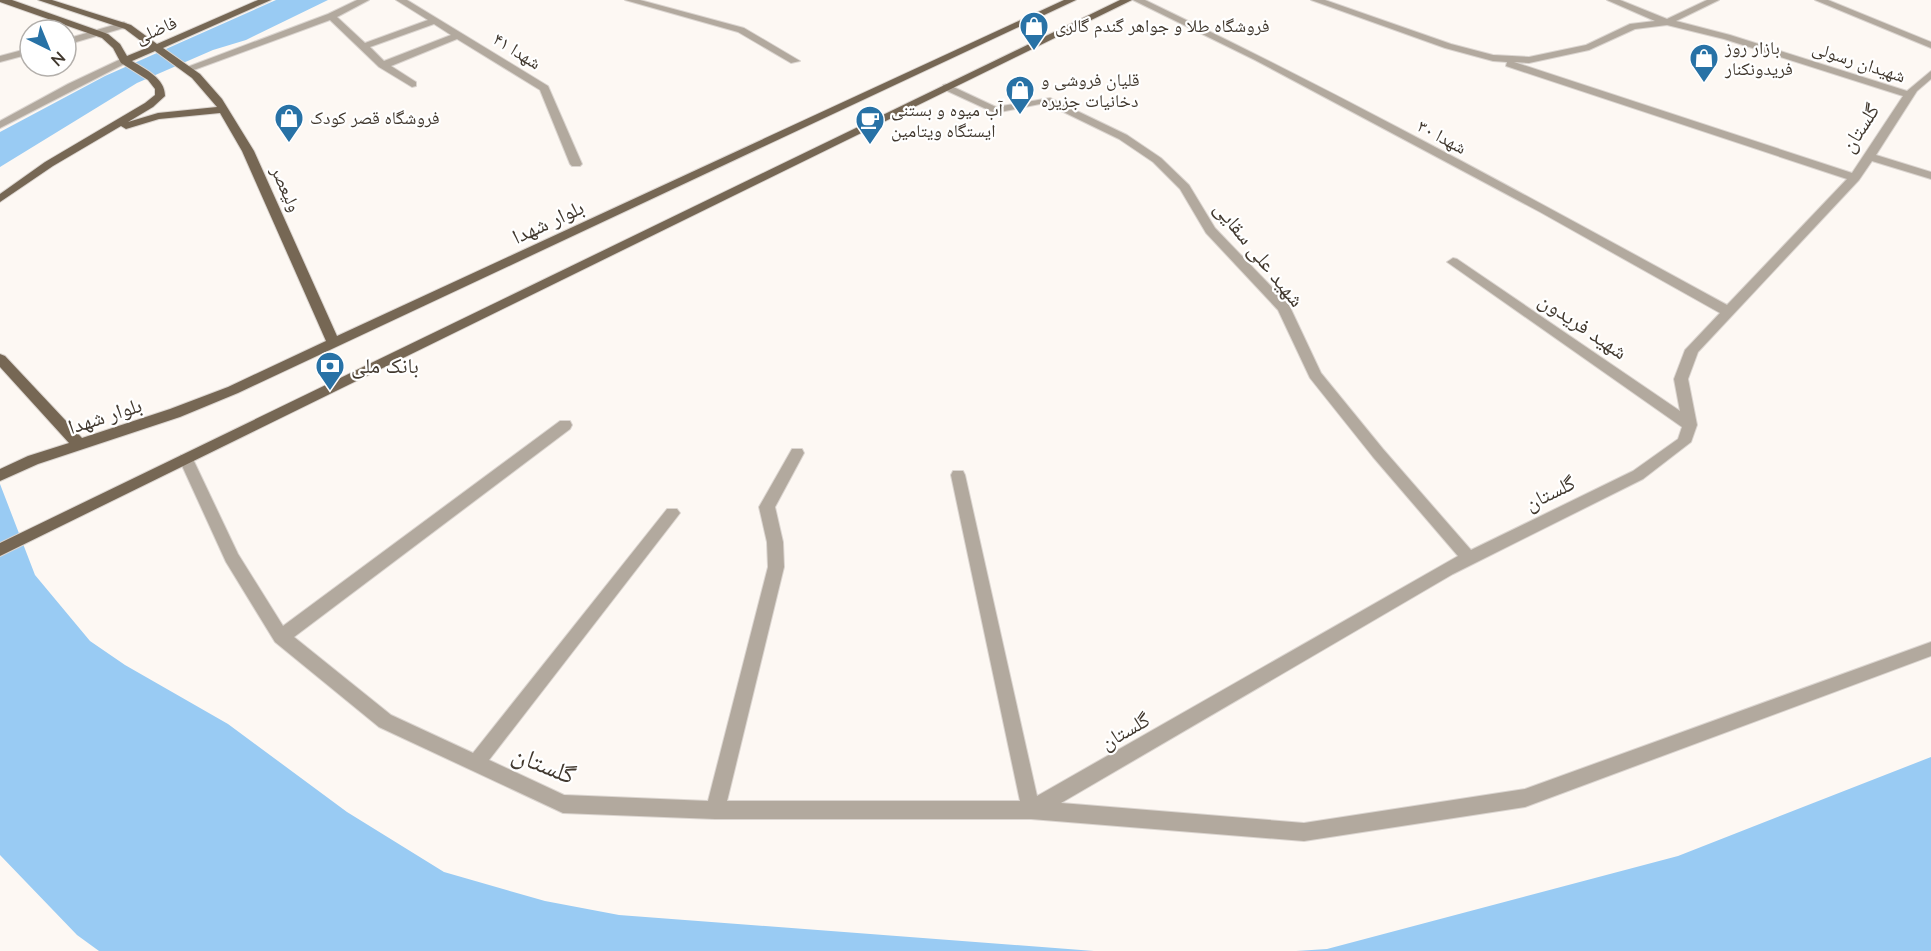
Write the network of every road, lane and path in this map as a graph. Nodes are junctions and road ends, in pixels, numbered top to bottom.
1 (3, 0) edge
2 (43, 0) edge
3 (266, 0) edge
4 (364, 0) edge
5 (401, 0) edge
6 (630, 0) edge
7 (1071, 0) edge
8 (1127, 0) edge
9 (1138, 0) edge
10 (1316, 0) edge
11 (1612, 0) edge
12 (1714, 0) edge
13 (1820, 0) edge
14 (331, 16) junction
15 (435, 21) junction
16 (1667, 22) junction
17 (124, 25) junction
18 (98, 33) junction
19 (458, 35) junction
20 (78, 39) edge
21 (1931, 45) edge
22 (365, 46) junction
23 (156, 49) junction
24 (18, 54) edge
25 (1493, 58) junction
26 (0, 59) edge
27 (795, 61) dead end
28 (127, 62) junction
29 (383, 65) junction
30 (184, 68) junction
31 (1931, 74) edge
32 (412, 84) dead end
33 (947, 87) junction
34 (1910, 95) junction
35 (223, 110) junction
36 (0, 125) edge
37 (821, 132) junction
38 (91, 140) junction
39 (1869, 156) junction
40 (576, 164) dead end
41 (1931, 176) edge
42 (1855, 178) junction
43 (0, 199) edge
44 (1453, 262) dead end
45 (1727, 311) junction
46 (333, 343) junction
47 (0, 359) edge
48 (565, 425) dead end
49 (1690, 425) junction
50 (80, 445) junction
51 (797, 453) dead end
52 (186, 459) junction
53 (0, 475) edge
54 (958, 475) dead end
55 (672, 513) dead end
56 (0, 550) edge
57 (1469, 558) junction
58 (281, 637) junction
59 (1931, 649) edge
60 (476, 763) junction
61 (715, 810) junction
62 (1031, 810) junction

1 - 18 main road
2 - 17 main road
3 - 23 main road, فاضلی
4 - 14 street
5 - 15 street, شهدا ۴۱
6 - 27 street
7 - 37 main road, بلوار شهدا
8 - 33 main road, بلوار شهدا
9 - 45 street, شهدا ۳۰
10 - 25 street, شهیدان رسولی
11 - 16 street
12 - 16 street
13 - 21 street
14 - 22 street
14 - 30 street
15 - 19 street, شهدا ۴۱
15 - 22 street
16 - 25 street, شهیدان رسولی
16 - 34 street, شهیدان رسولی
17 - 18 street
17 - 23 main road
18 - 20 street
18 - 28 main road
19 - 29 street
19 - 40 street, شهدا ۴۱
22 - 29 street
23 - 28 main road, فاضلی
23 - 30 main road, ولیعصر
24 - 26 street
25 - 42 street
28 - 36 street
28 - 38 main road
29 - 32 street
30 - 35 main road, ولیعصر
31 - 34 street, گلستان
33 - 37 main road, بلوار شهدا
33 - 57 street, شهید علی سقایی
34 - 39 street, گلستان
35 - 38 main road
35 - 46 main road, ولیعصر
37 - 46 main road, بلوار شهدا
37 - 52 main road, بلوار شهدا
38 - 43 main road
39 - 41 street
39 - 42 street, گلستان
42 - 45 street, گلستان
44 - 49 street, شهید فریدون
45 - 49 street, گلستان
46 - 50 main road, بلوار شهدا
47 - 50 main road
48 - 58 street
49 - 57 street, گلستان
50 - 53 main road, بلوار شهدا
51 - 61 street
52 - 56 main road, بلوار شهدا
52 - 58 street, گلستان
54 - 62 street
55 - 60 street
57 - 62 street, گلستان
58 - 60 street, گلستان
59 - 62 street, گلستان
60 - 61 street, گلستان
61 - 62 street, گلستان

